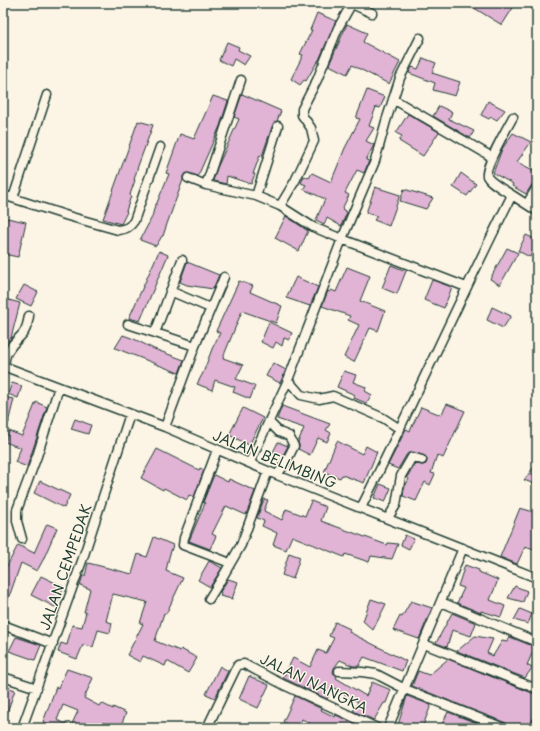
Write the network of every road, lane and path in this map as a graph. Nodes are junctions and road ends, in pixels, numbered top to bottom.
1 (352, 4) edge
2 (372, 13) dead end
3 (420, 38) dead end
4 (241, 80) dead end
5 (47, 95) dead end
6 (393, 99) junction
7 (513, 117) dead end
8 (278, 126) dead end
9 (160, 147) dead end
10 (492, 157) junction
11 (188, 178) dead end
12 (206, 184) junction
13 (537, 187) edge
14 (512, 194) junction
15 (3, 195) edge
16 (256, 196) junction
17 (13, 198) junction
18 (527, 204) junction
19 (280, 206) junction
20 (537, 211) edge
21 (342, 240) junction
22 (182, 260) dead end
23 (224, 277) dead end
24 (466, 288) junction
25 (170, 291) junction
26 (210, 308) junction
27 (29, 316) dead end
28 (128, 324) dead end
29 (155, 333) junction
30 (195, 346) junction
31 (3, 366) edge
32 (288, 380) junction
33 (59, 387) junction
34 (130, 414) junction
35 (269, 422) junction
36 (165, 427) junction
37 (400, 430) junction
38 (217, 450) junction
39 (422, 460) dead end
40 (250, 462) junction
41 (268, 471) junction
42 (277, 475) junction
43 (362, 508) junction
44 (388, 518) junction
45 (22, 538) dead end
46 (463, 548) junction
47 (225, 561) dead end
48 (537, 578) edge
49 (208, 599) dead end
50 (441, 602) junction
51 (3, 625) edge
52 (537, 642) edge
53 (53, 644) junction
54 (424, 644) junction
55 (339, 671) dead end
56 (3, 677) edge
57 (37, 688) junction
58 (405, 689) junction
59 (537, 690) edge
60 (537, 722) edge
61 (22, 728) edge
62 (207, 728) edge
63 (377, 728) edge
64 (388, 728) edge
65 (504, 728) edge
66 (534, 728) edge

1 - 2 street
1 - 19 street
3 - 6 street
4 - 12 street
5 - 17 street
6 - 10 street
6 - 21 street
7 - 10 street
8 - 16 street
9 - 17 street
10 - 14 street
11 - 12 street
12 - 16 street
13 - 18 street
14 - 18 street
14 - 24 street
15 - 17 street
16 - 19 street
18 - 20 street
19 - 21 street
21 - 24 street
21 - 32 street
22 - 25 street
23 - 26 street
24 - 37 street
25 - 26 street
25 - 29 street
26 - 30 street
27 - 31 street
28 - 29 street
29 - 30 street
30 - 36 street
31 - 33 street, JALAN BELIMBING
32 - 35 street
32 - 37 street
33 - 34 street, JALAN BELIMBING
33 - 45 street
34 - 36 street, JALAN BELIMBING
34 - 53 street, JALAN CEMPEDAK
35 - 40 street
35 - 42 street
36 - 38 street, JALAN BELIMBING
37 - 43 street
38 - 40 street, JALAN BELIMBING
38 - 47 street
39 - 44 street
40 - 41 street, JALAN BELIMBING
41 - 42 street, JALAN BELIMBING
41 - 49 street
42 - 43 street, JALAN BELIMBING
43 - 44 street, JALAN BELIMBING
44 - 46 street, JALAN BELIMBING
46 - 48 street, JALAN BELIMBING
46 - 50 street
50 - 52 street
50 - 54 street
51 - 53 street
53 - 57 street, JALAN CEMPEDAK
54 - 58 street
54 - 59 street
55 - 58 street
56 - 57 street
57 - 61 street, JALAN CEMPEDAK
58 - 64 street
58 - 65 street
60 - 66 street
62 - 63 street, JALAN NANGKA

